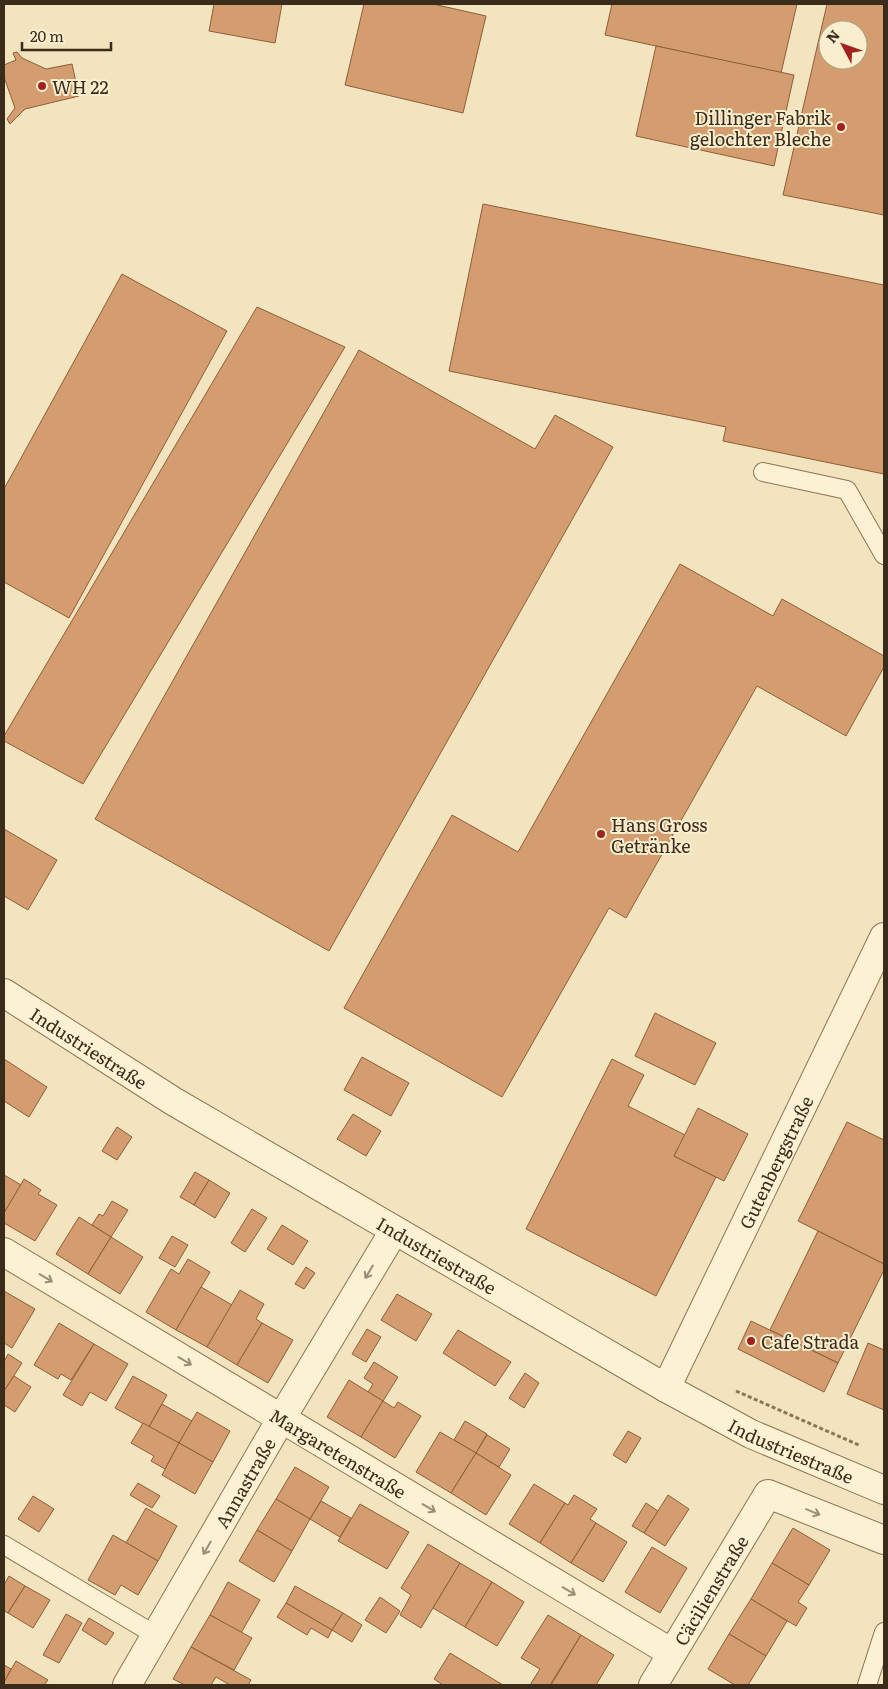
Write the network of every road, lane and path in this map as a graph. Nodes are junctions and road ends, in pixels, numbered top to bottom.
1 (763, 472) dead end
2 (884, 555) edge
3 (884, 937) edge
4 (4, 993) edge
5 (394, 1231) junction
6 (4, 1252) edge
7 (666, 1388) junction
8 (281, 1418) junction
9 (884, 1490) edge
10 (884, 1540) edge
11 (4, 1545) edge
12 (884, 1632) edge
13 (157, 1636) junction
14 (672, 1654) junction
15 (658, 1684) edge
16 (127, 1685) edge
17 (867, 1685) edge

1 - 2 lane
3 - 7 street, Gutenbergstraße
4 - 5 street, Industriestraße
5 - 7 street, Industriestraße
5 -> 8 street, Annastraße
6 -> 8 street, Margaretenstraße
7 - 9 street, Industriestraße
8 -> 13 street, Annastraße
8 -> 14 street, Margaretenstraße
14 -> 10 street, Cäcilienstraße
11 - 13 lane
12 - 17 lane
13 - 16 street, Annastraße
14 - 15 street, Cäcilienstraße

